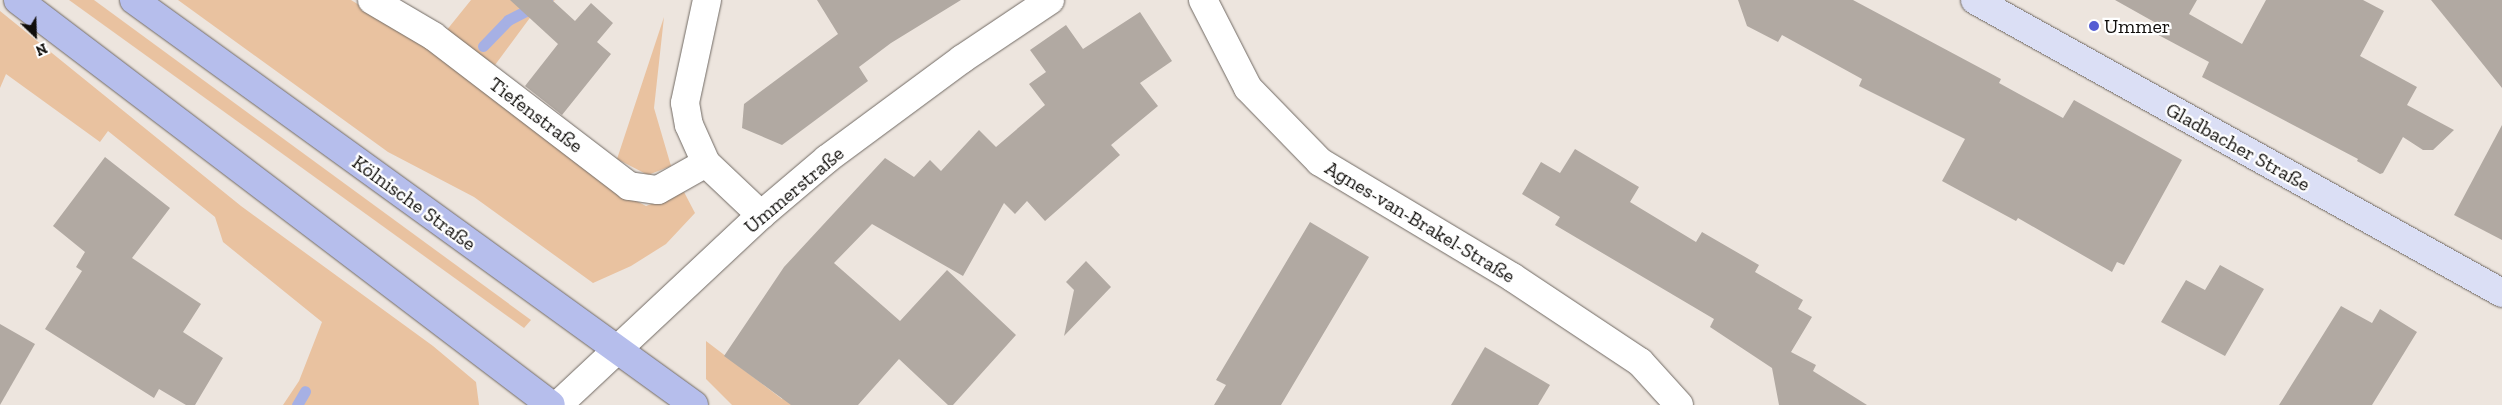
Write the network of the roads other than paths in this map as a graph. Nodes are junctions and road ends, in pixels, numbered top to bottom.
1 (18, 0) edge
2 (134, 0) edge
3 (372, 0) edge
4 (707, 0) edge
5 (1050, 0) edge
6 (1203, 0) edge
7 (1975, 0) edge
8 (706, 163) junction
9 (761, 215) junction
10 (2502, 293) edge
11 (619, 352) junction
12 (551, 405) edge
13 (558, 405) edge
14 (694, 405) edge
15 (1679, 405) edge

1 - 12 main road
2 - 11 main road, Kölnische Straße
3 - 8 street, Tiefenstraße
4 - 8 street
5 - 9 street, Ummerstraße
6 - 15 street, Agnes-van-Brakel-Straße
7 - 10 main road, Gladbacher Straße
8 - 9 street
9 - 11 street, Ummerstraße
11 - 13 street, Ummerstraße
11 - 14 main road, Kölnische Straße

